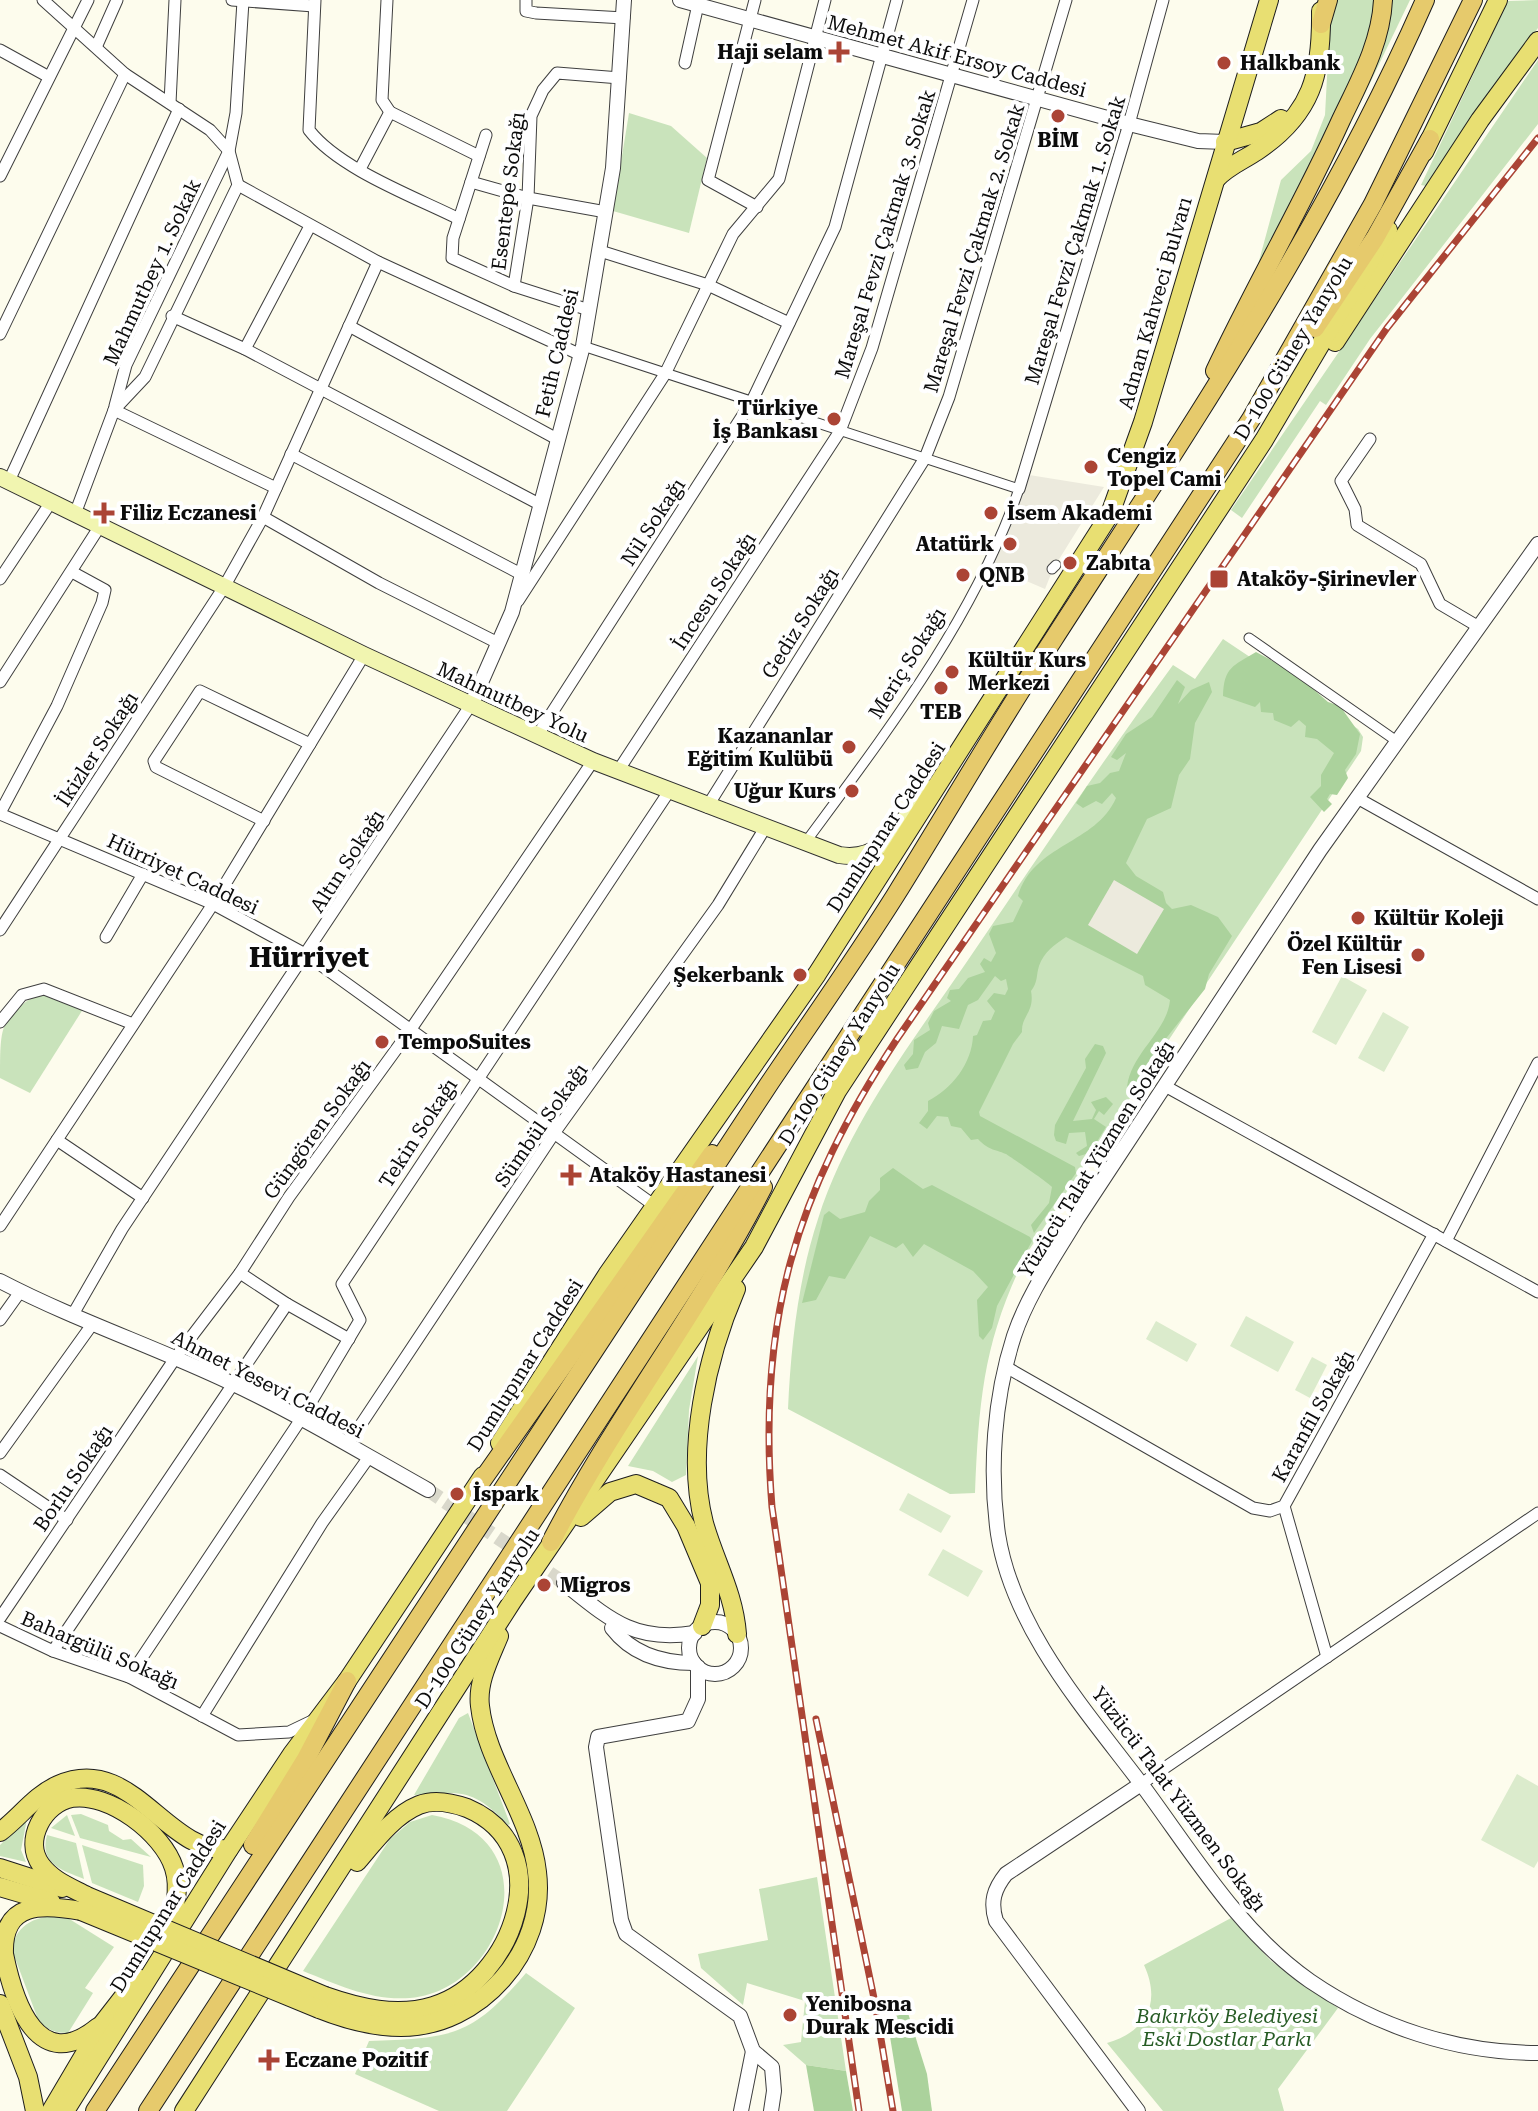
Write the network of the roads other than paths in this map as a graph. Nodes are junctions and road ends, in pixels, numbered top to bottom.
1 (43, 0) edge
2 (88, 0) edge
3 (117, 0) edge
4 (175, 0) edge
5 (232, 0) edge
6 (387, 0) edge
7 (526, 0) edge
8 (624, 0) edge
9 (680, 0) edge
10 (755, 0) edge
11 (825, 0) edge
12 (897, 0) edge
13 (973, 0) edge
14 (1066, 0) edge
15 (1163, 0) edge
16 (1269, 0) edge
17 (1320, 0) edge
18 (1328, 0) edge
19 (1383, 0) edge
20 (1425, 0) edge
21 (1473, 0) edge
22 (1498, 0) edge
23 (243, 1) edge
24 (315, 3) edge
25 (698, 3) edge
26 (624, 18) junction
27 (750, 21) junction
28 (1321, 24) junction
29 (74, 26) junction
30 (814, 39) junction
31 (1538, 41) edge
32 (97, 45) junction
33 (0, 50) edge
34 (883, 58) junction
35 (685, 63) dead end
36 (125, 74) junction
37 (952, 76) junction
38 (49, 77) junction
39 (620, 78) junction
40 (1315, 81) junction
41 (1037, 98) junction
42 (174, 106) junction
43 (390, 112) junction
44 (1129, 124) junction
45 (486, 135) dead end
46 (1430, 139) junction
47 (1225, 142) junction
48 (229, 151) junction
49 (479, 156) junction
50 (360, 169) junction
51 (0, 176) edge
52 (1215, 180) junction
53 (471, 182) junction
54 (238, 185) junction
55 (528, 198) junction
56 (757, 207) junction
57 (606, 212) junction
58 (459, 219) junction
59 (310, 226) junction
60 (600, 251) junction
61 (378, 262) junction
62 (708, 285) junction
63 (514, 286) junction
64 (589, 310) junction
65 (172, 316) junction
66 (789, 323) junction
67 (349, 326) junction
68 (0, 334) edge
69 (245, 349) junction
70 (582, 350) junction
71 (665, 374) junction
72 (1275, 377) junction
73 (320, 391) junction
74 (1296, 391) junction
75 (752, 401) junction
76 (114, 410) junction
77 (840, 431) junction
78 (557, 439) junction
79 (1370, 439) dead end
80 (1183, 441) junction
81 (291, 454) junction
82 (925, 458) junction
83 (5, 479) edge
84 (276, 488) junction
85 (1019, 489) junction
86 (51, 502) junction
87 (541, 505) junction
88 (75, 514) junction
89 (263, 517) junction
90 (100, 526) junction
91 (1538, 544) edge
92 (72, 572) junction
93 (521, 574) junction
94 (0, 579) edge
95 (224, 587) junction
96 (512, 612) junction
97 (1479, 627) junction
98 (1249, 638) dead end
99 (498, 643) junction
100 (364, 655) junction
101 (0, 682) edge
102 (472, 703) junction
103 (976, 728) junction
104 (537, 736) junction
105 (1398, 742) junction
106 (310, 744) junction
107 (593, 761) junction
108 (618, 771) junction
109 (668, 793) junction
110 (1359, 799) junction
111 (707, 807) junction
112 (0, 814) edge
113 (264, 821) junction
114 (765, 828) junction
115 (61, 838) junction
116 (805, 844) junction
117 (143, 874) junction
118 (1538, 899) edge
119 (213, 904) junction
120 (0, 930) edge
121 (106, 937) dead end
122 (307, 955) junction
123 (5, 1002) edge
124 (0, 1022) edge
125 (133, 1024) junction
126 (411, 1029) junction
127 (1538, 1063) edge
128 (476, 1076) junction
129 (1165, 1086) junction
130 (767, 1087) junction
131 (555, 1132) junction
132 (786, 1133) junction
133 (57, 1140) junction
134 (143, 1198) junction
135 (655, 1206) junction
136 (0, 1226) edge
137 (1434, 1234) junction
138 (1446, 1241) junction
139 (754, 1247) junction
140 (240, 1273) junction
141 (0, 1281) edge
142 (20, 1292) junction
143 (1538, 1292) edge
144 (287, 1304) junction
145 (72, 1316) junction
146 (0, 1320) edge
147 (91, 1326) junction
148 (349, 1339) junction
149 (176, 1357) junction
150 (1006, 1367) junction
151 (234, 1384) junction
152 (301, 1419) junction
153 (348, 1444) junction
154 (0, 1453) edge
155 (369, 1457) junction
156 (0, 1475) edge
157 (476, 1489) junction
158 (428, 1490) tunnel mouth
159 (1284, 1506) junction
160 (1538, 1513) edge
161 (67, 1520) junction
162 (551, 1542) junction
163 (564, 1583) tunnel mouth
164 (513, 1600) junction
165 (600, 1612) junction
166 (0, 1618) edge
167 (0, 1626) edge
168 (699, 1629) junction
169 (737, 1634) junction
170 (53, 1651) junction
171 (1327, 1657) junction
172 (696, 1665) junction
173 (129, 1677) junction
174 (347, 1681) junction
175 (202, 1716) junction
176 (318, 1718) junction
177 (1141, 1784) junction
178 (0, 1832) edge
179 (229, 1849) junction
180 (0, 1868) edge
181 (537, 1873) junction
182 (519, 1884) junction
183 (0, 1887) edge
184 (84, 1903) junction
185 (320, 1903) junction
186 (153, 1967) junction
187 (185, 1969) junction
188 (322, 2002) junction
189 (0, 2004) edge
190 (103, 2023) junction
191 (753, 2051) junction
192 (1538, 2053) edge
193 (35, 2111) edge
194 (51, 2111) edge
195 (65, 2111) edge
196 (95, 2111) edge
197 (148, 2111) edge
198 (184, 2111) edge
199 (741, 2111) edge
200 (771, 2111) edge
201 (1138, 2111) edge

1 - 29 street
2 - 29 street
3 - 32 street
4 - 42 street
5 - 23 street
6 - 43 street
7 - 26 street
8 - 26 street, Fetih Caddesi
9 - 25 street, Mehmet Akif Ersoy Caddesi
10 - 27 street
11 - 30 street
12 - 34 street, Nil Sokağı
13 - 37 street, Mareşal Fevzi Çakmak 3. Sokak
14 - 41 street, Mareşal Fevzi Çakmak 2. Sokak
15 - 44 street, Mareşal Fevzi Çakmak 1. Sokak
16 - 47 main road, Adnan Kahveci Bulvarı
17 - 28 main road
18 - 28 highway
19 - 80 highway
20 - 80 highway
21 - 72 highway
22 - 46 main road, D-100 Güney Yanyolu
23 - 24 street
23 - 48 street
24 - 50 street
25 - 27 street, Mehmet Akif Ersoy Caddesi
25 - 35 street
26 - 39 street, Fetih Caddesi
27 - 30 street, Mehmet Akif Ersoy Caddesi
27 - 56 street
28 - 40 main road
29 - 32 street
29 - 38 street
30 - 34 street, Mehmet Akif Ersoy Caddesi
30 - 56 street
31 - 74 main road
32 - 36 street
33 - 38 street
34 - 37 street, Mehmet Akif Ersoy Caddesi
34 - 66 street, Nil Sokağı
36 - 42 street
36 - 68 street
37 - 41 street, Mehmet Akif Ersoy Caddesi
37 - 77 street, Mareşal Fevzi Çakmak 3. Sokak
38 - 51 street
39 - 55 street, Esentepe Sokağı
39 - 57 street, Fetih Caddesi
40 - 47 main road
40 - 52 main road
41 - 44 street, Mehmet Akif Ersoy Caddesi
41 - 82 street, Mareşal Fevzi Çakmak 2. Sokak
42 - 48 street
42 - 83 street
43 - 49 street
43 - 50 street
44 - 47 street, Mehmet Akif Ersoy Caddesi
44 - 85 street, Mareşal Fevzi Çakmak 1. Sokak
45 - 49 street
46 - 72 highway
46 - 74 main road, D-100 Güney Yanyolu
47 - 52 main road, Adnan Kahveci Bulvarı
48 - 54 street
48 - 76 street, Mahmutbey 1. Sokak
49 - 53 street
50 - 58 street
52 - 103 main road, Adnan Kahveci Bulvarı
53 - 55 street
53 - 58 street
54 - 59 street
54 - 65 street
55 - 57 street
55 - 63 street, Esentepe Sokağı
56 - 62 street
57 - 60 street, Fetih Caddesi
58 - 63 street
59 - 61 street
59 - 69 street
60 - 62 street
60 - 64 street, Fetih Caddesi
61 - 67 street, İkizler Sokağı
61 - 70 street
62 - 66 street
62 - 71 street
63 - 64 street
64 - 70 street, Fetih Caddesi
65 - 69 street
65 - 76 street
66 - 75 street, Nil Sokağı
67 - 73 street, İkizler Sokağı
67 - 78 street
69 - 73 street
70 - 71 street
70 - 78 street, Fetih Caddesi
71 - 75 street
71 - 96 street
72 - 132 highway
73 - 81 street, İkizler Sokağı
73 - 87 street
74 - 139 main road, D-100 Güney Yanyolu
75 - 77 street
75 - 104 street, Nil Sokağı
76 - 84 street
76 - 88 street, Mahmutbey 1. Sokak
77 - 82 street
77 - 108 street, İncesu Sokağı
78 - 87 street, Fetih Caddesi
79 - 97 street
80 - 130 highway
81 - 84 street, İkizler Sokağı
81 - 93 street
82 - 85 street
82 - 111 street, Gediz Sokağı
83 - 86 main road, Mahmutbey Yolu
84 - 89 street, İkizler Sokağı
85 - 116 street, Meriç Sokağı
86 - 88 main road, Mahmutbey Yolu
86 - 94 street
87 - 93 street, Fetih Caddesi
88 - 90 main road, Mahmutbey Yolu
89 - 95 street, İkizler Sokağı
89 - 99 street
90 - 92 street
90 - 95 main road, Mahmutbey Yolu
91 - 97 street, Yüzücü Talat Yüzmen Sokağı
92 - 101 street
92 - 112 street
93 - 96 street, Fetih Caddesi
95 - 100 main road, Mahmutbey Yolu
95 - 115 street, İkizler Sokağı
96 - 99 street, Fetih Caddesi
97 - 105 street, Yüzücü Talat Yüzmen Sokağı
98 - 105 street
99 - 102 street, Fetih Caddesi
100 - 102 main road, Mahmutbey Yolu
100 - 106 street
102 - 104 main road, Mahmutbey Yolu
102 - 122 street, Altın Sokağı
103 - 116 main road, Mahmutbey Yolu
103 - 135 main road, Dumlupınar Caddesi
104 - 107 main road, Mahmutbey Yolu
105 - 110 street, Yüzücü Talat Yüzmen Sokağı
106 - 113 street
106 - 113 street
107 - 108 main road, Mahmutbey Yolu
107 - 126 street, Güngören Sokağı
108 - 109 main road, Mahmutbey Yolu
109 - 111 main road, Mahmutbey Yolu
109 - 128 street, Tekin Sokağı
110 - 118 street
110 - 129 street, Yüzücü Talat Yüzmen Sokağı
111 - 114 main road, Mahmutbey Yolu
112 - 115 street, Hürriyet Caddesi
113 - 119 street
114 - 116 main road, Mahmutbey Yolu
114 - 131 street, Sümbül Sokağı
115 - 117 street, Hürriyet Caddesi
115 - 120 street, İkizler Sokağı
117 - 119 street, Hürriyet Caddesi
117 - 121 street
119 - 122 street, Hürriyet Caddesi
119 - 125 street
122 - 126 street, Hürriyet Caddesi
122 - 134 street, Altın Sokağı
123 - 124 street
123 - 125 street
125 - 133 street
126 - 128 street, Hürriyet Caddesi
126 - 140 street, Güngören Sokağı
127 - 138 street
128 - 131 street, Hürriyet Caddesi
128 - 148 street, Tekin Sokağı
129 - 137 street
129 - 150 street, Yüzücü Talat Yüzmen Sokağı
130 - 157 highway
130 - 187 highway
131 - 135 street, Hürriyet Caddesi
131 - 153 street, Sümbül Sokağı
132 - 162 highway
132 - 197 highway
133 - 134 street
133 - 136 street
134 - 145 street, Altın Sokağı
135 - 157 main road, Dumlupınar Caddesi
137 - 138 street
137 - 159 street, Karanfil Sokağı
138 - 143 street
139 - 162 main road, D-100 Güney Yanyolu
139 - 169 main road
140 - 144 street
140 - 149 street, Güngören Sokağı
141 - 142 street, Ahmet Yesevi Caddesi
142 - 145 street, Ahmet Yesevi Caddesi
142 - 146 street
144 - 148 street
144 - 151 street
145 - 147 street, Ahmet Yesevi Caddesi
147 - 149 street, Ahmet Yesevi Caddesi
147 - 154 street
148 - 152 street, Tekin Sokağı
149 - 151 street, Ahmet Yesevi Caddesi
149 - 161 street, Borlu Sokağı
150 - 159 street, Karanfil Sokağı
150 - 177 street, Yüzücü Talat Yüzmen Sokağı
151 - 152 street, Ahmet Yesevi Caddesi
151 - 170 street
152 - 153 street, Ahmet Yesevi Caddesi
152 - 173 street, Tekin Sokağı
153 - 155 street, Ahmet Yesevi Caddesi
155 - 158 street, Ahmet Yesevi Caddesi
155 - 175 street
156 - 161 street
157 - 174 main road, Dumlupınar Caddesi
159 - 171 street
160 - 171 street
161 - 166 street, Borlu Sokağı
162 - 164 main road, D-100 Güney Yanyolu
162 - 168 main road
163 - 165 street
164 - 181 main road
164 - 185 main road, D-100 Güney Yanyolu
165 - 168 street
165 - 172 street
167 - 170 street, Bahargülü Sokağı
168 - 169 street
168 - 172 street
169 - 172 street
170 - 173 street, Bahargülü Sokağı
171 - 177 street
172 - 191 street
173 - 175 street, Bahargülü Sokağı
174 - 176 main road, Dumlupınar Caddesi
174 - 187 highway
175 - 176 street, Bahargülü Sokağı
176 - 179 main road, Dumlupınar Caddesi
177 - 192 street, Yüzücü Talat Yüzmen Sokağı
177 - 201 street
178 - 179 main road
179 - 186 main road, Dumlupınar Caddesi
180 - 184 main road
181 - 182 main road
181 - 188 main road
182 - 185 main road
182 - 188 main road
183 - 184 main road
184 - 186 main road
184 - 188 main road, bridge
184 - 190 main road
185 - 198 main road, D-100 Güney Yanyolu
186 - 190 main road
186 - 195 main road, Dumlupınar Caddesi
187 - 196 highway
189 - 193 main road
190 - 194 main road
191 - 199 street
191 - 200 street

